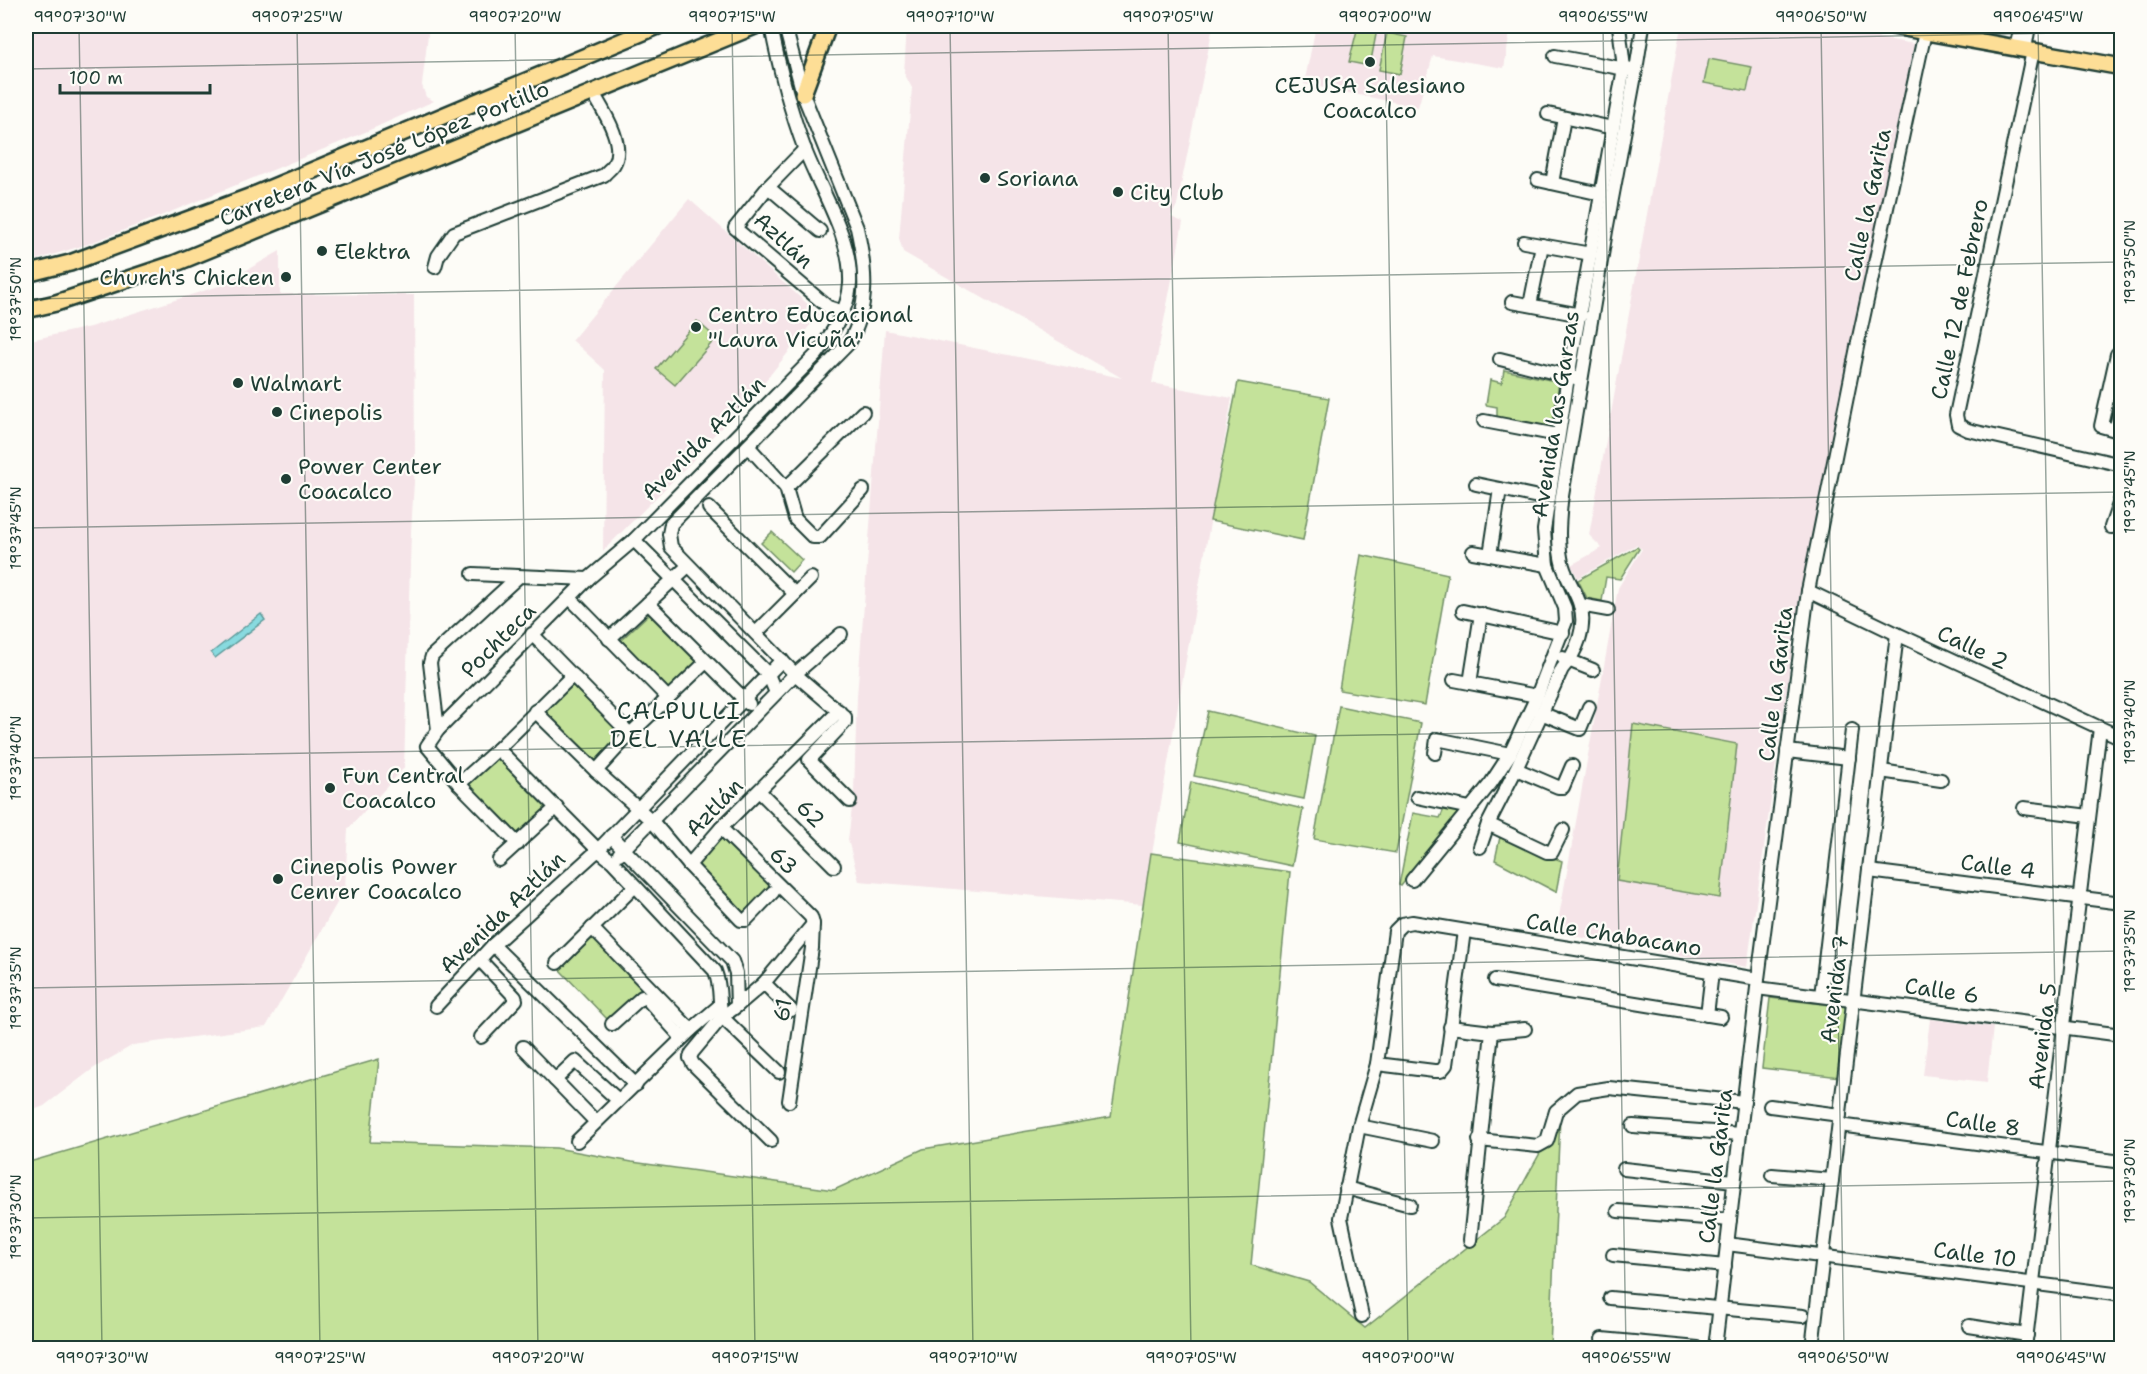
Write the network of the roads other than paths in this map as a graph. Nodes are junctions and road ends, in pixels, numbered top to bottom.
1 (658, 26) edge
2 (755, 26) edge
3 (771, 26) edge
4 (785, 26) edge
5 (828, 26) edge
6 (1619, 26) edge
7 (1643, 26) edge
8 (1893, 26) edge
9 (2021, 26) edge
10 (2029, 26) edge
11 (1932, 30) edge
12 (2025, 50) junction
13 (1555, 56) dead end
14 (2121, 67) edge
15 (1630, 69) junction
16 (592, 92) junction
17 (803, 94) junction
18 (788, 100) junction
19 (1548, 114) dead end
20 (1564, 117) junction
21 (1613, 128) junction
22 (805, 149) junction
23 (1538, 180) dead end
24 (1552, 183) junction
25 (768, 187) junction
26 (1601, 194) junction
27 (820, 231) dead end
28 (1601, 231) junction
29 (1524, 242) dead end
30 (1542, 245) junction
31 (1591, 254) junction
32 (435, 267) dead end
33 (26, 274) edge
34 (1512, 302) dead end
35 (1530, 305) junction
36 (26, 310) edge
37 (843, 312) junction
38 (1581, 315) junction
39 (2121, 351) edge
40 (1500, 359) dead end
41 (1568, 377) junction
42 (1582, 379) junction
43 (2121, 404) edge
44 (863, 412) dead end
45 (1484, 421) dead end
46 (2118, 431) edge
47 (1558, 435) junction
48 (748, 447) junction
49 (2121, 465) edge
50 (1476, 484) dead end
51 (786, 488) junction
52 (1500, 489) junction
53 (863, 490) dead end
54 (2121, 495) edge
55 (673, 498) junction
56 (1548, 499) junction
57 (709, 508) dead end
58 (685, 510) junction
59 (2110, 527) dead end
60 (634, 540) junction
61 (1473, 552) dead end
62 (1490, 555) junction
63 (1547, 565) junction
64 (688, 566) junction
65 (473, 574) dead end
66 (518, 577) junction
67 (811, 578) dead end
68 (588, 579) junction
69 (672, 579) junction
70 (1808, 591) junction
71 (795, 594) junction
72 (570, 598) junction
73 (648, 603) junction
74 (1580, 605) junction
75 (1608, 610) dead end
76 (1463, 611) dead end
77 (1481, 614) junction
78 (756, 633) junction
79 (1563, 633) junction
80 (532, 634) junction
81 (841, 634) dead end
82 (1897, 634) junction
83 (609, 639) junction
84 (1553, 654) junction
85 (782, 660) junction
86 (1569, 661) junction
87 (706, 662) junction
88 (1593, 670) dead end
89 (768, 674) junction
90 (795, 674) junction
91 (573, 675) junction
92 (1454, 680) dead end
93 (1470, 683) junction
94 (776, 693) junction
95 (1536, 696) junction
96 (668, 698) junction
97 (744, 699) junction
98 (1589, 707) dead end
99 (535, 711) junction
100 (758, 711) junction
101 (839, 711) junction
102 (1541, 713) junction
103 (2100, 728) junction
104 (438, 730) junction
105 (1852, 730) dead end
106 (630, 734) junction
107 (2121, 738) edge
108 (498, 749) junction
109 (1787, 752) junction
110 (1435, 753) dead end
111 (1510, 754) junction
112 (1849, 758) junction
113 (1572, 766) dead end
114 (1516, 769) junction
115 (596, 771) junction
116 (1881, 771) junction
117 (1941, 780) dead end
118 (1491, 783) junction
119 (459, 784) junction
120 (759, 791) junction
121 (1503, 792) junction
122 (1417, 797) dead end
123 (850, 801) dead end
124 (557, 807) junction
125 (638, 808) junction
126 (1470, 808) junction
127 (2024, 808) dead end
128 (2089, 816) junction
129 (652, 821) junction
130 (1488, 824) junction
131 (721, 828) junction
132 (1563, 830) dead end
133 (611, 836) junction
134 (519, 844) junction
135 (1480, 847) dead end
136 (624, 849) junction
137 (598, 850) junction
138 (500, 860) dead end
139 (612, 861) junction
140 (689, 865) junction
141 (834, 866) dead end
142 (1869, 871) junction
143 (1412, 880) dead end
144 (635, 886) junction
145 (773, 892) dead end
146 (2079, 898) junction
147 (2121, 903) edge
148 (813, 924) junction
149 (592, 928) junction
150 (1464, 931) junction
151 (492, 945) junction
152 (480, 960) junction
153 (557, 963) dead end
154 (1712, 972) junction
155 (1495, 980) dead end
156 (764, 983) junction
157 (1757, 984) junction
158 (1821, 996) junction
159 (1853, 1000) junction
160 (436, 1006) dead end
161 (737, 1006) junction
162 (791, 1010) dead end
163 (721, 1012) junction
164 (1707, 1015) junction
165 (1721, 1017) dead end
166 (612, 1024) dead end
167 (1450, 1027) junction
168 (2064, 1028) junction
169 (1525, 1029) dead end
170 (1492, 1032) junction
171 (686, 1034) junction
172 (2121, 1035) edge
173 (481, 1037) dead end
174 (522, 1047) dead end
175 (1377, 1064) junction
176 (779, 1072) dead end
177 (555, 1080) junction
178 (636, 1085) junction
179 (618, 1100) junction
180 (789, 1101) dead end
181 (1744, 1102) junction
182 (1770, 1106) dead end
183 (1839, 1120) junction
184 (596, 1122) junction
185 (1359, 1126) junction
186 (1633, 1126) dead end
187 (1740, 1134) junction
188 (771, 1140) dead end
189 (1479, 1140) junction
190 (577, 1141) dead end
191 (1433, 1141) dead end
192 (2049, 1153) junction
193 (2121, 1162) edge
194 (1624, 1169) dead end
195 (1772, 1175) dead end
196 (1832, 1180) junction
197 (1734, 1181) junction
198 (1346, 1188) junction
199 (1410, 1205) dead end
200 (1618, 1210) dead end
201 (1730, 1220) junction
202 (1470, 1240) dead end
203 (1727, 1244) junction
204 (1613, 1255) dead end
205 (1823, 1255) junction
206 (1725, 1266) junction
207 (2033, 1282) junction
208 (2121, 1295) edge
209 (1610, 1298) dead end
210 (1720, 1308) junction
211 (1362, 1316) dead end
212 (1803, 1316) dead end
213 (1970, 1326) dead end
214 (2027, 1335) junction
215 (1602, 1339) dead end
216 (1698, 1348) edge
217 (1715, 1348) edge
218 (1812, 1348) edge
219 (2025, 1348) edge

1 - 33 main road, Carretera Vía José López Portillo
2 - 16 main road, Carretera Vía José López Portillo
3 - 18 street, Avenida Aztlán
4 - 17 street, Avenida Aztlán
5 - 17 main road
6 - 15 street, Avenida las Garzas
7 - 15 street, Avenida las Garzas
8 - 11 main road
9 - 12 street
10 - 12 street
11 - 12 main road
11 - 70 street, Calle la Garita
12 - 14 main road
12 - 49 street, Calle 12 de Febrero
13 - 15 street
15 - 21 street, Avenida las Garzas
15 - 28 street, Avenida las Garzas
16 - 32 street
16 - 36 main road, Carretera Vía José López Portillo
17 - 18 street
17 - 48 street, Avenida Aztlán
18 - 22 street, Avenida Aztlán
19 - 20 street
20 - 21 street
20 - 24 street
21 - 26 street, Avenida las Garzas
22 - 25 street, Aztlán
22 - 37 street, Avenida Aztlán
23 - 24 street
24 - 26 street
25 - 27 street, Aztlán
25 - 37 street, Aztlán
26 - 28 street, Avenida las Garzas
28 - 31 street, Avenida las Garzas
28 - 42 street, Avenida las Garzas
29 - 30 street
30 - 31 street
30 - 35 street
31 - 38 street, Avenida las Garzas
34 - 35 street
35 - 38 street
37 - 55 street, Avenida Aztlán
38 - 41 street, Avenida las Garzas
39 - 46 street
40 - 41 street
41 - 42 street
41 - 47 street, Avenida las Garzas
42 - 74 street, Avenida las Garzas
43 - 46 street
44 - 51 street
45 - 47 street
47 - 56 street, Avenida las Garzas
48 - 51 street
48 - 58 street, Avenida Aztlán
50 - 52 street
51 - 53 street
52 - 56 street
52 - 62 street
54 - 59 street
55 - 58 street
55 - 60 street, Avenida Aztlán
56 - 63 street, Avenida las Garzas
57 - 71 street
58 - 64 street, Avenida Aztlán
60 - 68 street, Pochteca
60 - 69 street
61 - 62 street
62 - 63 street
63 - 79 street, Avenida las Garzas
64 - 69 street
64 - 78 street, Avenida Aztlán
65 - 66 street, Pochteca
66 - 68 street, Pochteca
66 - 104 street, Pochteca
67 - 71 street
68 - 72 street, Pochteca
69 - 73 street
69 - 89 street
70 - 82 street, Calle 2
70 - 109 street, Calle la Garita
71 - 78 street
72 - 80 street, Pochteca
72 - 83 street
73 - 83 street
73 - 87 street
74 - 75 street
74 - 86 street, Avenida las Garzas
76 - 77 street
77 - 79 street
77 - 93 street
78 - 85 street, Avenida Aztlán
79 - 84 street, Avenida las Garzas
80 - 91 street
80 - 104 street, Pochteca
81 - 90 street
82 - 103 street, Calle 2
82 - 116 street, Avenida 7
83 - 96 street
84 - 86 street
84 - 95 street, Avenida las Garzas
85 - 89 street, Avenida Aztlán
85 - 90 street, Avenida Aztlán
86 - 88 street
86 - 102 street, Avenida las Garzas
87 - 96 street
87 - 97 street
89 - 94 street
89 - 97 street, Avenida Aztlán
90 - 94 street
90 - 101 street
91 - 99 street
91 - 106 street
92 - 93 street
93 - 95 street
94 - 100 street
95 - 111 street, Avenida las Garzas
96 - 106 street
97 - 100 street
97 - 125 street, Avenida Aztlán
98 - 102 street
99 - 108 street
99 - 115 street, Aztlán
100 - 129 street
101 - 120 street, Aztlán
101 - 123 street
102 - 114 street, Avenida las Garzas
103 - 107 street, Calle 2
103 - 128 street, Avenida 5
104 - 119 street, Pochteca
105 - 112 street
106 - 115 street
108 - 119 street
108 - 124 street
109 - 112 street
109 - 157 street, Calle la Garita
110 - 111 street
111 - 118 street, Avenida las Garzas
112 - 158 street
113 - 114 street
114 - 121 street, Avenida las Garzas
115 - 125 street, Aztlán
116 - 117 street
116 - 142 street, Avenida 7
118 - 121 street
118 - 126 street
119 - 134 street
120 - 131 street, Aztlán
120 - 141 street, 62
121 - 130 street
122 - 126 street
124 - 134 street
124 - 137 street
125 - 129 street, Aztlán
125 - 133 street, Avenida Aztlán
126 - 143 street
127 - 128 street
128 - 146 street, Avenida 5
129 - 136 street
129 - 140 street, Aztlán
130 - 132 street
130 - 135 street
131 - 140 street, Aztlán
131 - 148 street, 63
133 - 136 street
133 - 137 street, Avenida Aztlán
134 - 138 street
136 - 139 street
136 - 161 street
137 - 139 street, Avenida Aztlán
137 - 151 street, Avenida Aztlán
139 - 144 street, Avenida Aztlán
140 - 145 street, Aztlán
142 - 146 street, Calle 4
142 - 159 street, Avenida 7
144 - 149 street
144 - 163 street, Avenida Aztlán
146 - 147 street, Calle 4
146 - 168 street, Avenida 5
148 - 156 street
148 - 180 street, 61
149 - 153 street
149 - 171 street
150 - 154 street, Calle Chabacano
150 - 167 street
150 - 175 street, Calle Chabacano
151 - 152 street, Avenida Aztlán
151 - 178 street
152 - 160 street, Avenida Aztlán
152 - 173 street
154 - 157 street, Calle Chabacano
154 - 164 street
155 - 164 street
156 - 161 street
156 - 162 street
157 - 158 street, Calle 6
157 - 181 street, Calle la Garita
158 - 159 street, Calle 6
159 - 168 street, Calle 6
159 - 183 street, Avenida 7
161 - 163 street
163 - 171 street
163 - 176 street
163 - 188 street
164 - 165 street
166 - 171 street
167 - 170 street
167 - 175 street
168 - 172 street, Calle 6
168 - 192 street, Avenida 5
169 - 170 street
170 - 189 street
171 - 178 street
174 - 177 street
175 - 185 street
177 - 179 street
177 - 184 street
178 - 179 street
179 - 184 street
181 - 187 street, Calle la Garita
181 - 189 street
182 - 183 street, Calle 8
183 - 192 street, Calle 8
183 - 196 street, Avenida 7
184 - 190 street
185 - 191 street
185 - 198 street
186 - 187 street
187 - 197 street, Calle la Garita
189 - 202 street
192 - 193 street, Calle 8
192 - 207 street, Avenida 5
194 - 197 street
195 - 196 street
196 - 205 street, Avenida 7
197 - 201 street, Calle la Garita
198 - 199 street
198 - 211 street
200 - 201 street
201 - 203 street, Calle la Garita
203 - 205 street, Calle 10
203 - 206 street, Calle la Garita
204 - 206 street
205 - 207 street, Calle 10
205 - 218 street, Avenida 7
206 - 210 street, Calle la Garita
207 - 208 street, Calle 10
207 - 214 street, Avenida 5
209 - 210 street
210 - 212 street
210 - 217 street, Calle la Garita
213 - 214 street
214 - 219 street, Avenida 5
215 - 216 street

